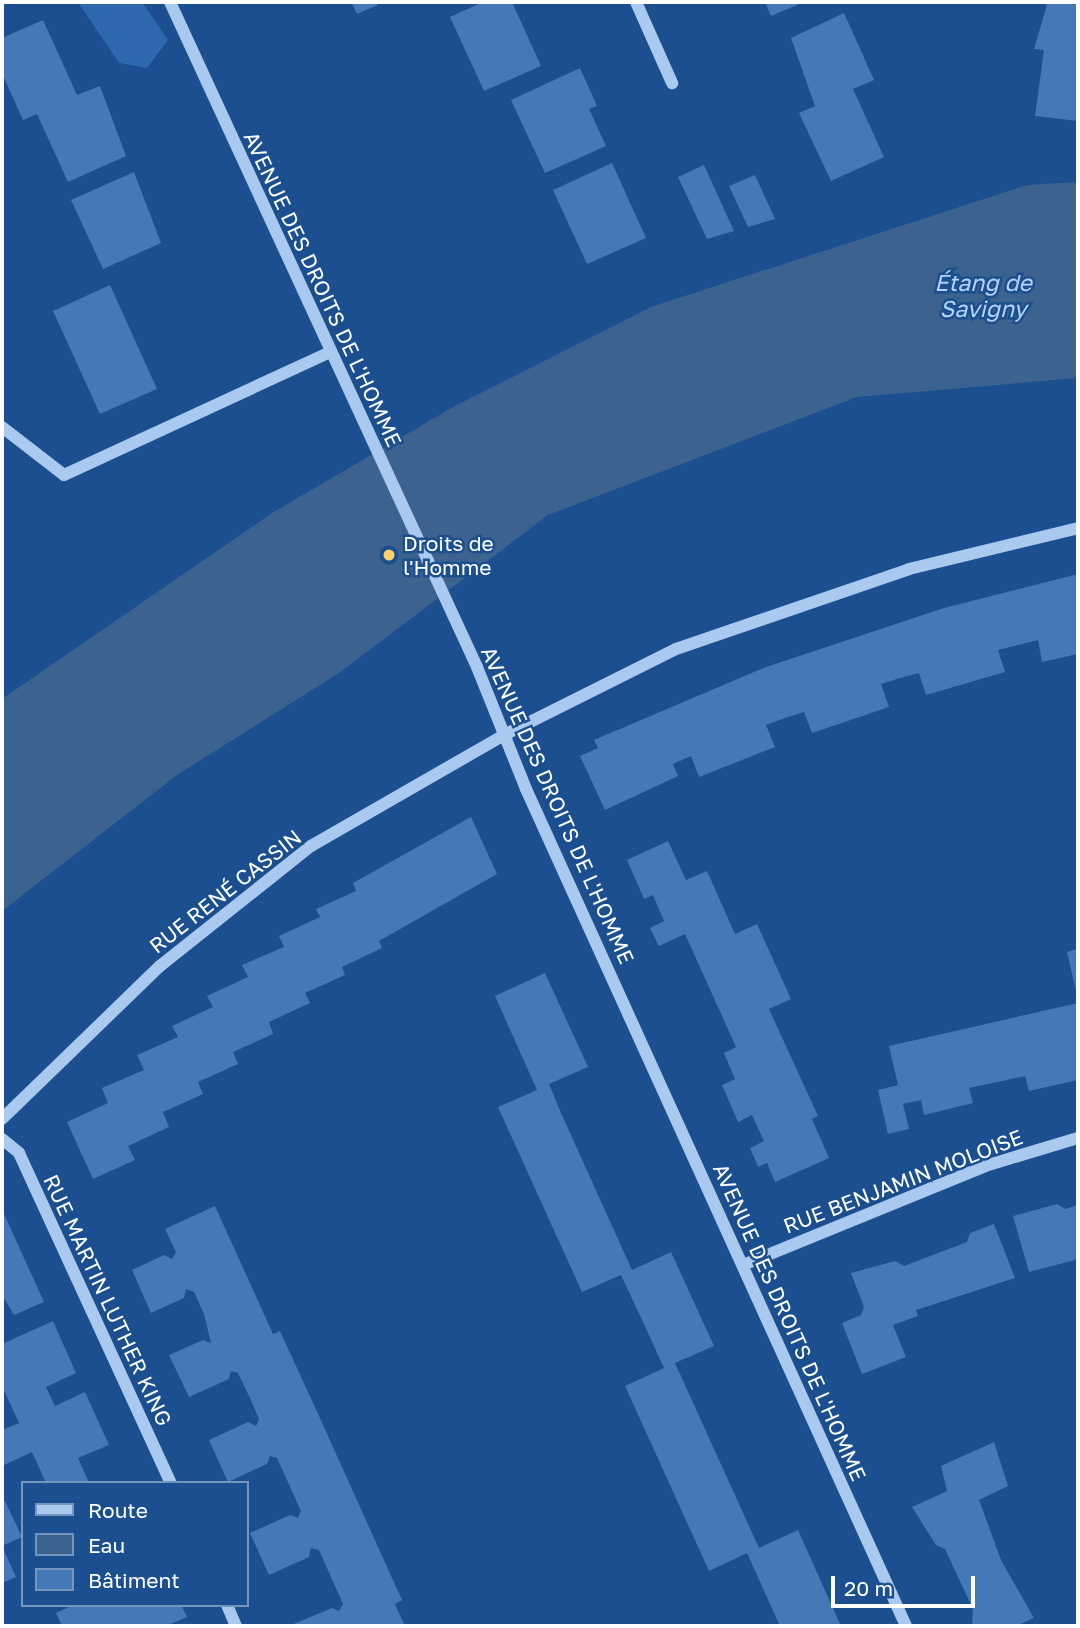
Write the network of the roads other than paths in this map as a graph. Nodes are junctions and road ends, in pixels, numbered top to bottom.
1 (170, 2) edge
2 (635, 2) edge
3 (672, 83) dead end
4 (330, 352) junction
5 (2, 426) edge
6 (1078, 528) edge
7 (504, 735) junction
8 (2, 1119) edge
9 (1078, 1138) edge
10 (2, 1139) edge
11 (743, 1265) junction
12 (169, 1481) edge
13 (228, 1607) edge
14 (236, 1626) edge
15 (906, 1626) edge

1 - 4 street, AVENUE DES DROITS DE L'HOMME
2 - 3 street
4 - 5 street
4 - 7 street, AVENUE DES DROITS DE L'HOMME
6 - 7 street, RUE RENÉ CASSIN
7 - 8 street, RUE RENÉ CASSIN
7 - 11 street, AVENUE DES DROITS DE L'HOMME
9 - 11 street, RUE BENJAMIN MOLOISE
10 - 12 street, RUE MARTIN LUTHER KING
11 - 15 street, AVENUE DES DROITS DE L'HOMME
13 - 14 street

